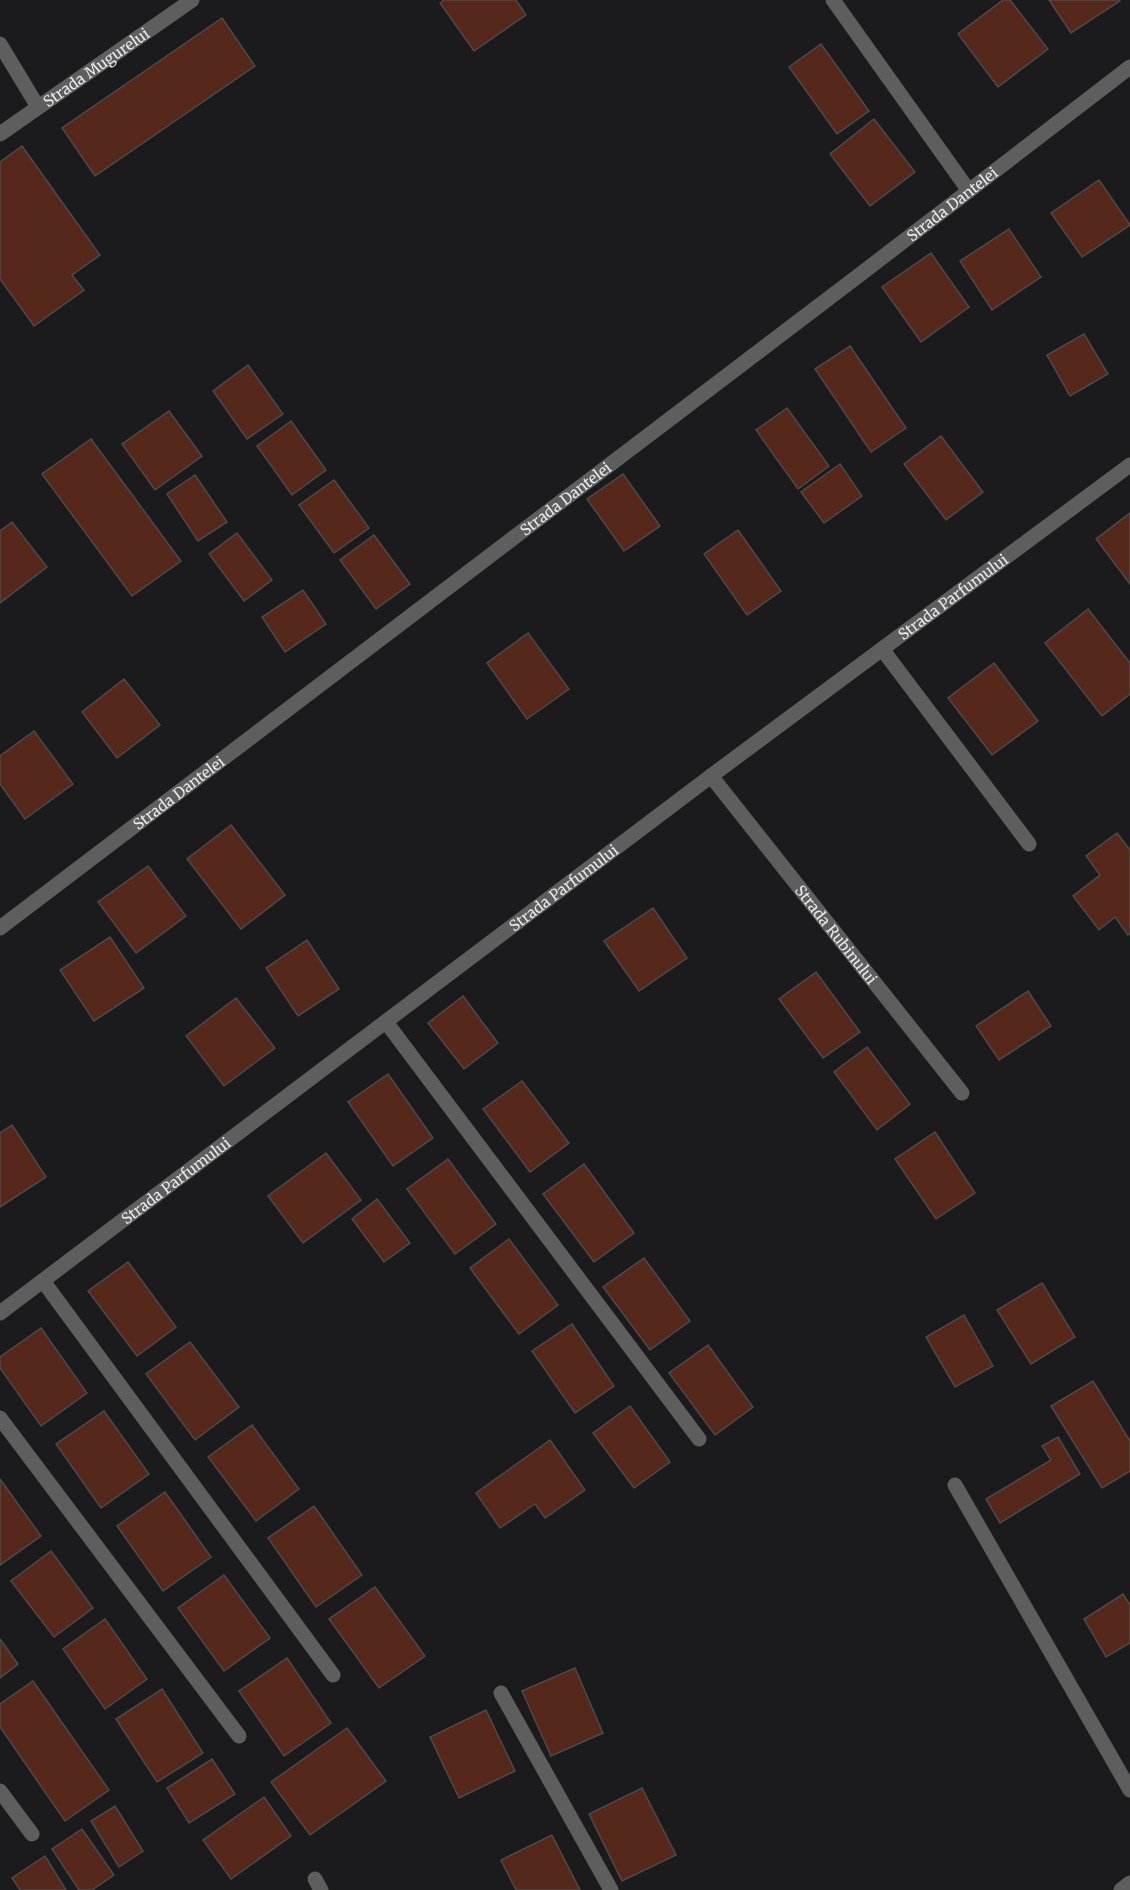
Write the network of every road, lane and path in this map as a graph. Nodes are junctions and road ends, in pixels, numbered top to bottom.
1 (192, 0) edge
2 (833, 0) edge
3 (0, 44) edge
4 (1130, 67) edge
5 (38, 107) junction
6 (0, 134) edge
7 (969, 191) junction
8 (1129, 468) edge
9 (882, 649) junction
10 (711, 776) junction
11 (1029, 844) dead end
12 (0, 928) edge
13 (386, 1022) junction
14 (962, 1093) dead end
15 (43, 1281) junction
16 (0, 1313) edge
17 (0, 1418) edge
18 (699, 1439) dead end
19 (955, 1485) dead end
20 (333, 1675) dead end
21 (501, 1693) dead end
22 (239, 1736) dead end
23 (1130, 1790) edge
24 (0, 1791) edge
25 (32, 1834) dead end
26 (1130, 1883) edge
27 (611, 1890) edge
28 (1121, 1890) edge

1 - 5 street, Strada Mugurelui
2 - 7 street
3 - 5 street
4 - 7 street, Strada Dantelei
5 - 6 street, Strada Mugurelui
7 - 12 street, Strada Dantelei
8 - 9 street, Strada Parfumului
9 - 10 street, Strada Parfumului
9 - 11 street
10 - 13 street, Strada Parfumului
10 - 14 street, Strada Rubinului
13 - 15 street, Strada Parfumului
13 - 18 street
15 - 16 street, Strada Parfumului
15 - 20 street
17 - 22 street
19 - 23 street
21 - 27 street
24 - 25 street
26 - 28 street

